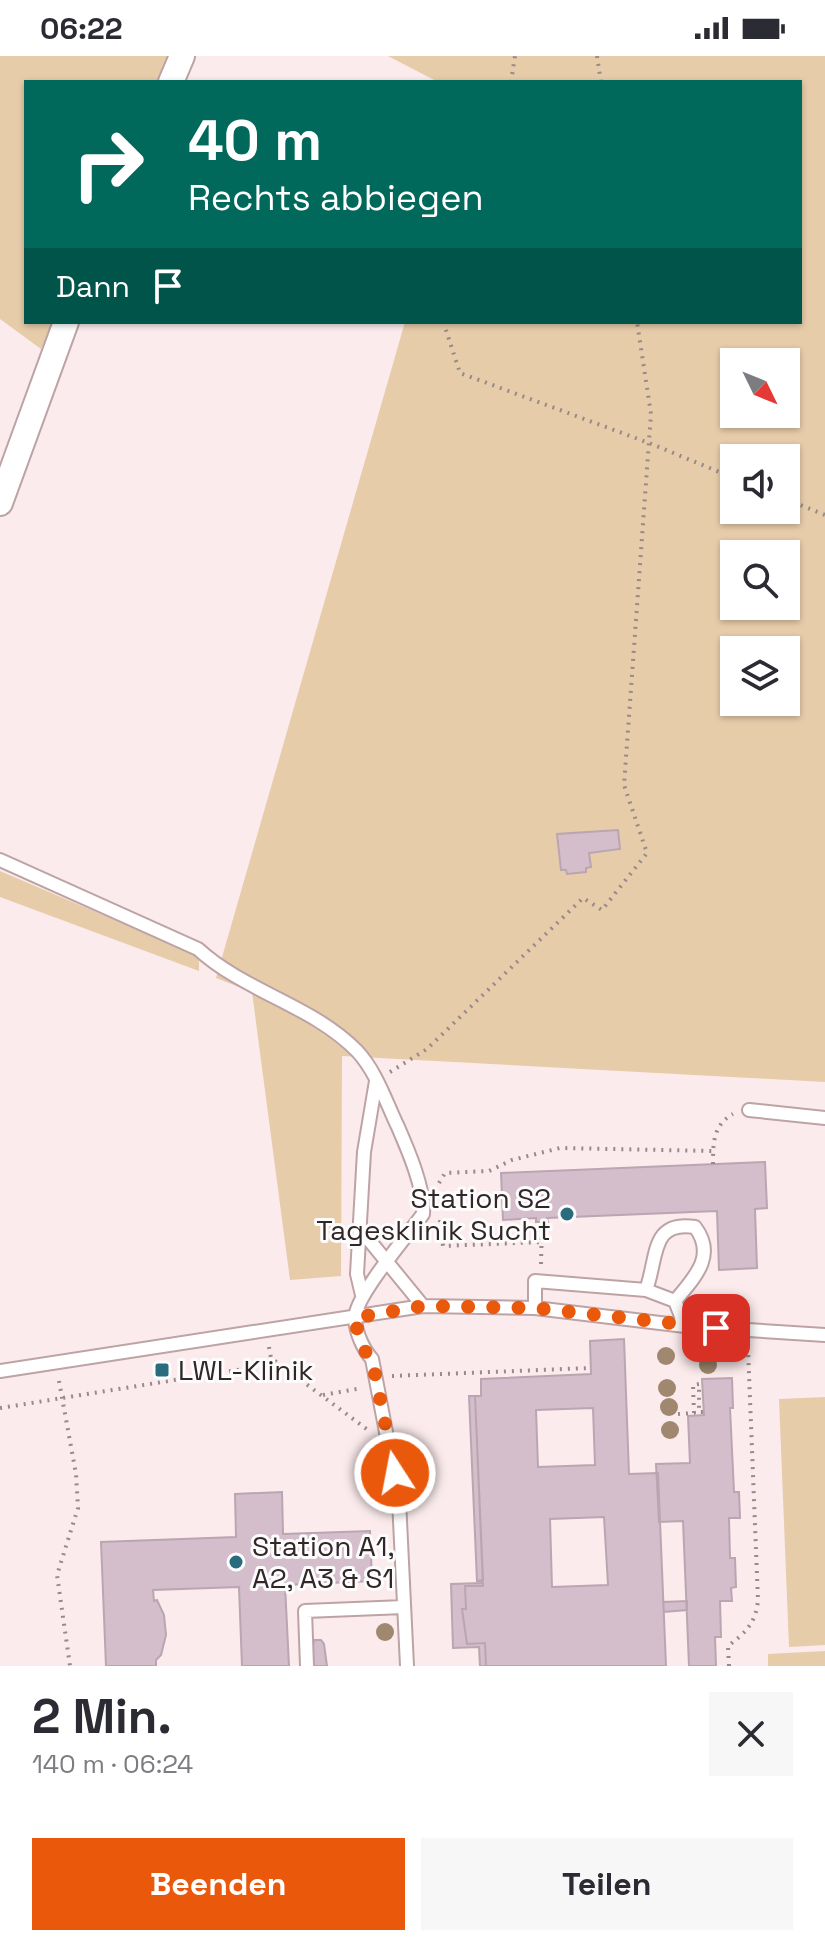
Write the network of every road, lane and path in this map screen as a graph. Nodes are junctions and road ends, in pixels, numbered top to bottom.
1 (182, 56) edge
2 (515, 56) edge
3 (597, 56) edge
4 (172, 80) edge
5 (511, 80) edge
6 (601, 80) edge
7 (65, 324) edge
8 (446, 324) edge
9 (637, 324) edge
10 (649, 443) junction
11 (720, 472) edge
12 (0, 503) edge
13 (800, 505) edge
14 (825, 515) edge
15 (0, 860) edge
16 (376, 1081) junction
17 (749, 1110) joint
18 (825, 1118) edge
19 (713, 1151) junction
20 (713, 1164) dead end
21 (438, 1185) dead end
22 (440, 1218) dead end
23 (542, 1226) dead end
24 (360, 1229) junction
25 (542, 1242) junction
26 (388, 1261) junction
27 (541, 1282) junction
28 (646, 1290) junction
29 (362, 1295) junction
30 (675, 1301) junction
31 (423, 1306) junction
32 (535, 1308) junction
33 (354, 1318) junction
34 (685, 1326) junction
35 (747, 1330) junction
36 (825, 1335) edge
37 (56, 1363) junction
38 (589, 1368) dead end
39 (0, 1371) edge
40 (378, 1383) junction
41 (323, 1395) junction
42 (63, 1398) junction
43 (0, 1408) edge
44 (704, 1412) dead end
45 (678, 1414) dead end
46 (390, 1447) junction
47 (404, 1607) junction
48 (70, 1666) edge
49 (307, 1666) edge
50 (407, 1666) edge
51 (729, 1666) edge

1 - 4 street
2 - 5 path
3 - 6 path
7 - 12 street
8 - 10 path
9 - 10 path
10 - 11 path
10 - 16 path
13 - 14 path
15 - 16 lane
16 - 24 lane
16 - 26 lane
17 - 18 lane
17 - 19 path
19 - 20 path
19 - 21 path
22 - 25 path
23 - 25 path
24 - 26 lane
24 - 29 lane
25 - 27 path
26 - 29 lane
26 - 31 lane
27 - 28 lane
27 - 32 lane
28 - 30 lane
28 - 30 lane
29 - 33 lane
30 - 34 lane
31 - 32 lane
31 - 33 lane
32 - 34 lane
33 - 37 lane
33 - 40 lane
34 - 35 lane
35 - 36 lane
35 - 51 path
37 - 39 lane
37 - 42 path
38 - 40 path
40 - 41 path
40 - 46 lane
41 - 42 path
41 - 46 path
42 - 43 path
42 - 48 path
44 - 45 path
46 - 47 lane
47 - 49 lane
47 - 50 lane

